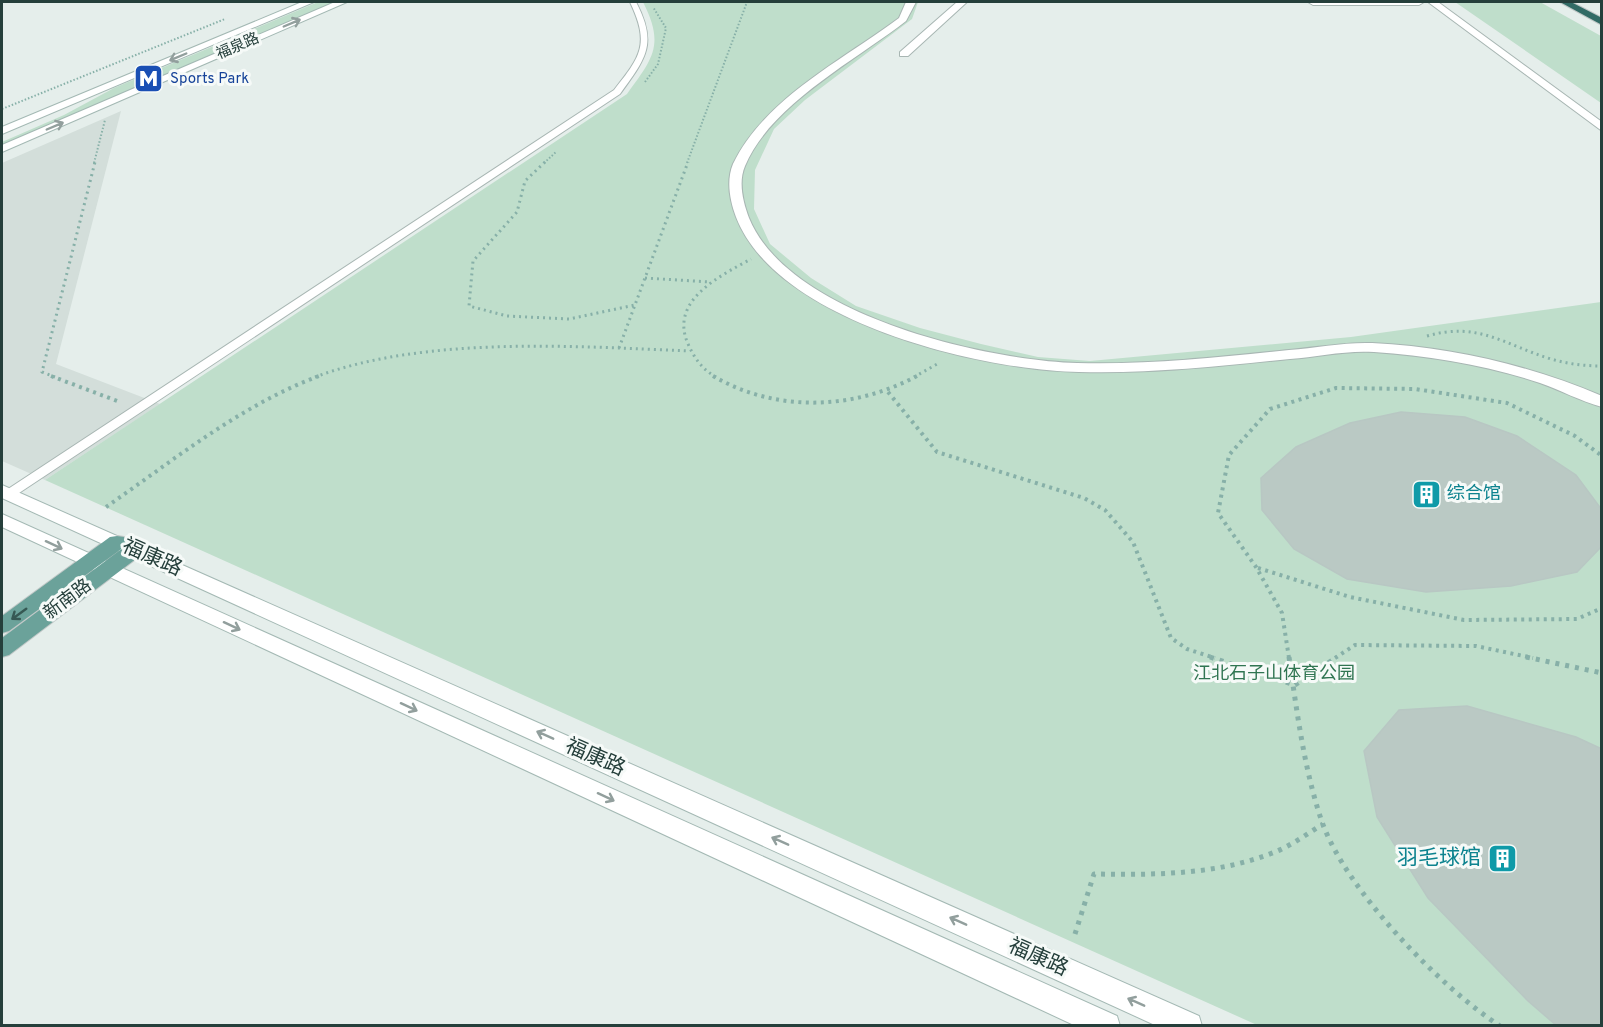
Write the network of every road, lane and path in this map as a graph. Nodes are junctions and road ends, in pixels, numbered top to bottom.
1 (309, 2) edge
2 (342, 2) edge
3 (633, 2) edge
4 (650, 2) edge
5 (747, 2) edge
6 (910, 2) edge
7 (962, 2) edge
8 (1314, 2) edge
9 (1419, 2) edge
10 (1433, 2) edge
11 (1565, 2) edge
12 (235, 15) dead end
13 (1602, 22) edge
14 (904, 54) dead end
15 (642, 85) dead end
16 (2, 109) edge
17 (88, 112) junction
18 (1602, 128) edge
19 (2, 131) edge
20 (561, 148) dead end
21 (2, 149) edge
22 (762, 253) junction
23 (645, 278) junction
24 (710, 282) junction
25 (635, 305) junction
26 (619, 348) junction
27 (963, 349) junction
28 (1393, 350) junction
29 (689, 351) junction
30 (1602, 366) edge
31 (888, 392) junction
32 (1602, 402) edge
33 (138, 409) junction
34 (1602, 456) edge
35 (7, 491) edge
36 (106, 507) dead end
37 (2, 520) edge
38 (125, 546) junction
39 (99, 565) junction
40 (1256, 567) junction
41 (1602, 608) edge
42 (2, 626) edge
43 (2, 649) edge
44 (1602, 672) edge
45 (1295, 685) junction
46 (1323, 824) junction
47 (1075, 934) dead end
48 (1107, 1026) edge
49 (1189, 1026) edge
50 (1500, 1026) edge

1 -> 19 main road, 福泉路
17 -> 2 main road, 福泉路
3 - 33 lane
4 - 15 path
5 - 23 path
6 - 22 main road
7 - 14 main road
8 - 9 main road
10 - 18 main road
11 - 13 highway
12 - 16 path
21 -> 17 main road, 福泉路
17 - 33 path
20 - 25 path
22 - 24 path
22 - 27 main road
23 - 24 path
23 - 25 path
24 - 29 path
25 - 26 path
26 - 29 path
26 - 36 path
27 - 28 main road
27 - 31 path
28 - 30 path
28 - 32 main road
29 - 31 path
31 - 45 path
33 - 35 lane
34 - 40 path
35 - 38 main road, 福康路
37 -> 39 main road, 福康路
38 - 39 main road, 新南路
49 -> 38 main road, 福康路
39 -> 42 main road, 新南路
39 - 43 main road, 新南路
39 -> 48 main road, 福康路
40 - 41 path
40 - 45 path
44 - 45 path
45 - 46 path
46 - 47 path
46 - 50 path

